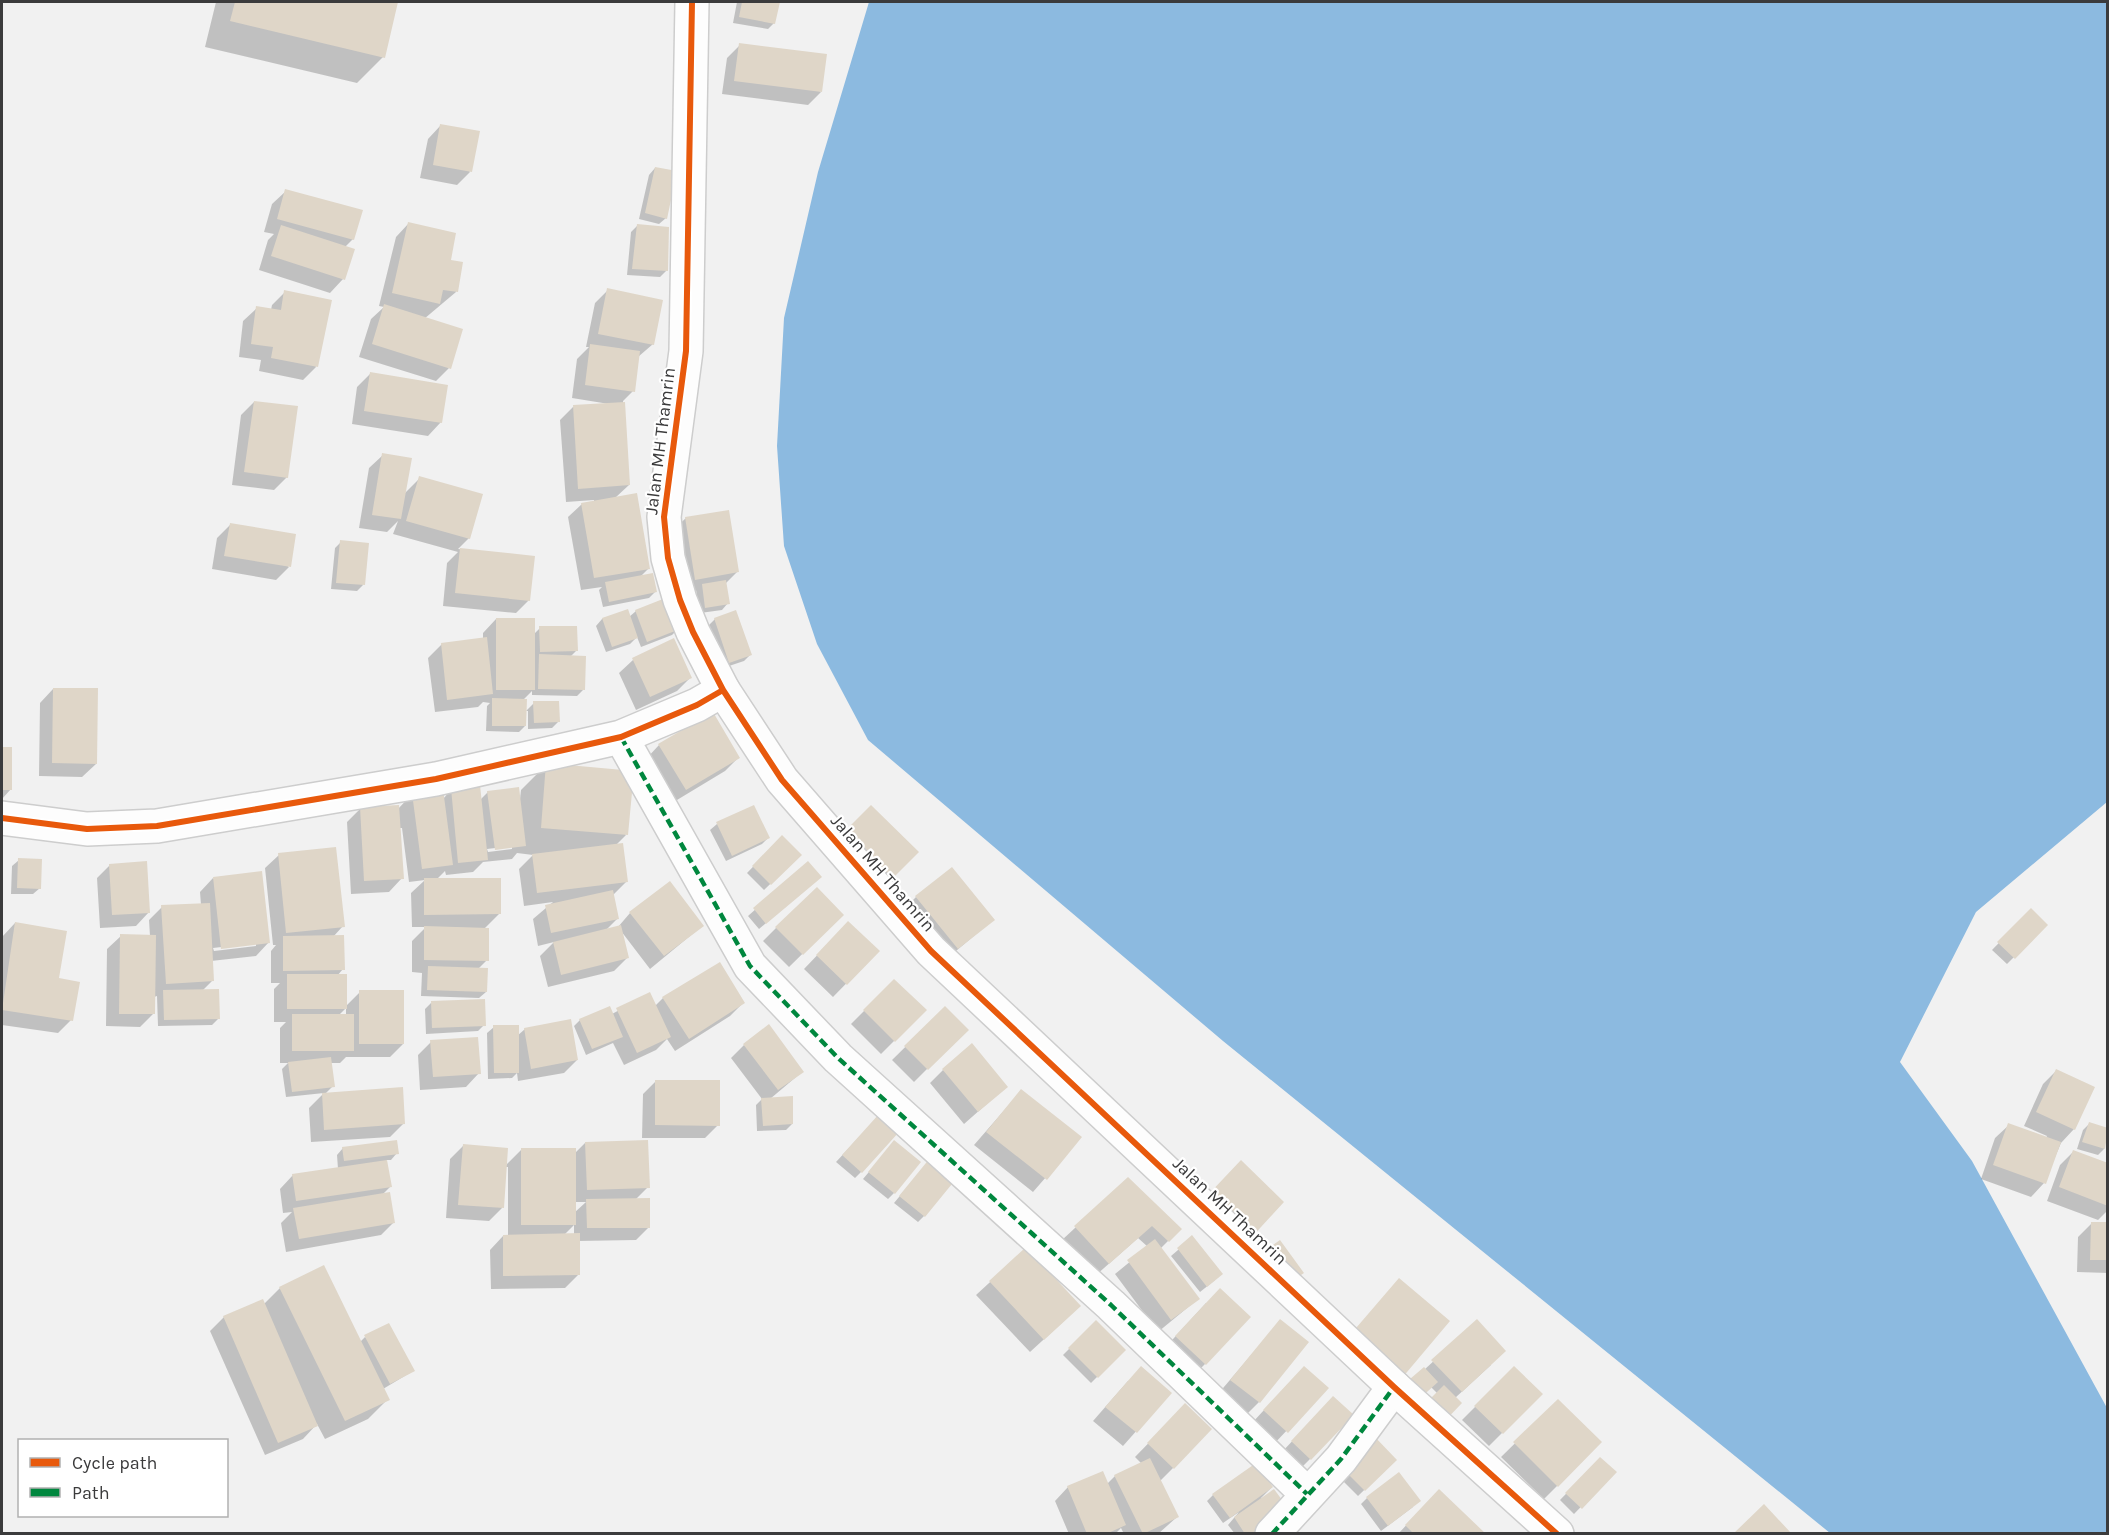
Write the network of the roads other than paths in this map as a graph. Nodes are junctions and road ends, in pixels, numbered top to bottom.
1 (692, 2) edge
2 (710, 698) junction
3 (632, 732) junction
4 (2, 818) edge
5 (1394, 1387) junction
6 (1308, 1494) junction
7 (1272, 1533) edge
8 (1557, 1533) edge

1 - 2 street, Jalan MH Thamrin
2 - 3 street
2 - 5 street, Jalan MH Thamrin
3 - 4 street
3 - 6 street
5 - 6 street
5 - 8 street, Jalan MH Thamrin
6 - 7 street

